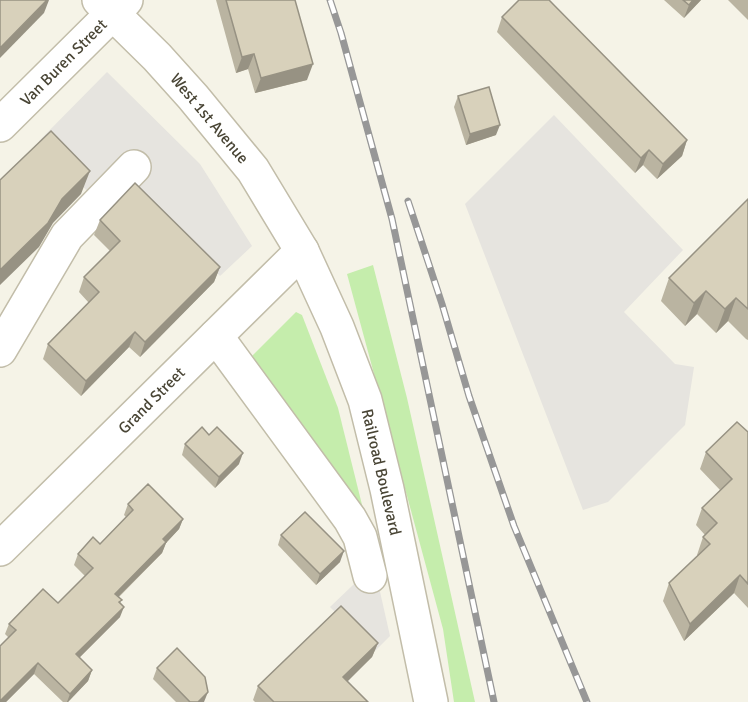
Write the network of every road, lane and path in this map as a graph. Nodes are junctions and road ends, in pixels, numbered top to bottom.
1 (112, 4) edge
2 (0, 125) edge
3 (134, 167) dead end
4 (302, 251) junction
5 (216, 336) junction
6 (0, 350) edge
7 (0, 549) edge
8 (370, 576) dead end
9 (431, 702) edge

1 - 2 street, Van Buren Street
1 - 4 street, West 1st Avenue
3 - 6 street
4 - 5 street, Grand Street
4 - 9 street, Railroad Boulevard
5 - 7 street, Grand Street
5 - 8 street

